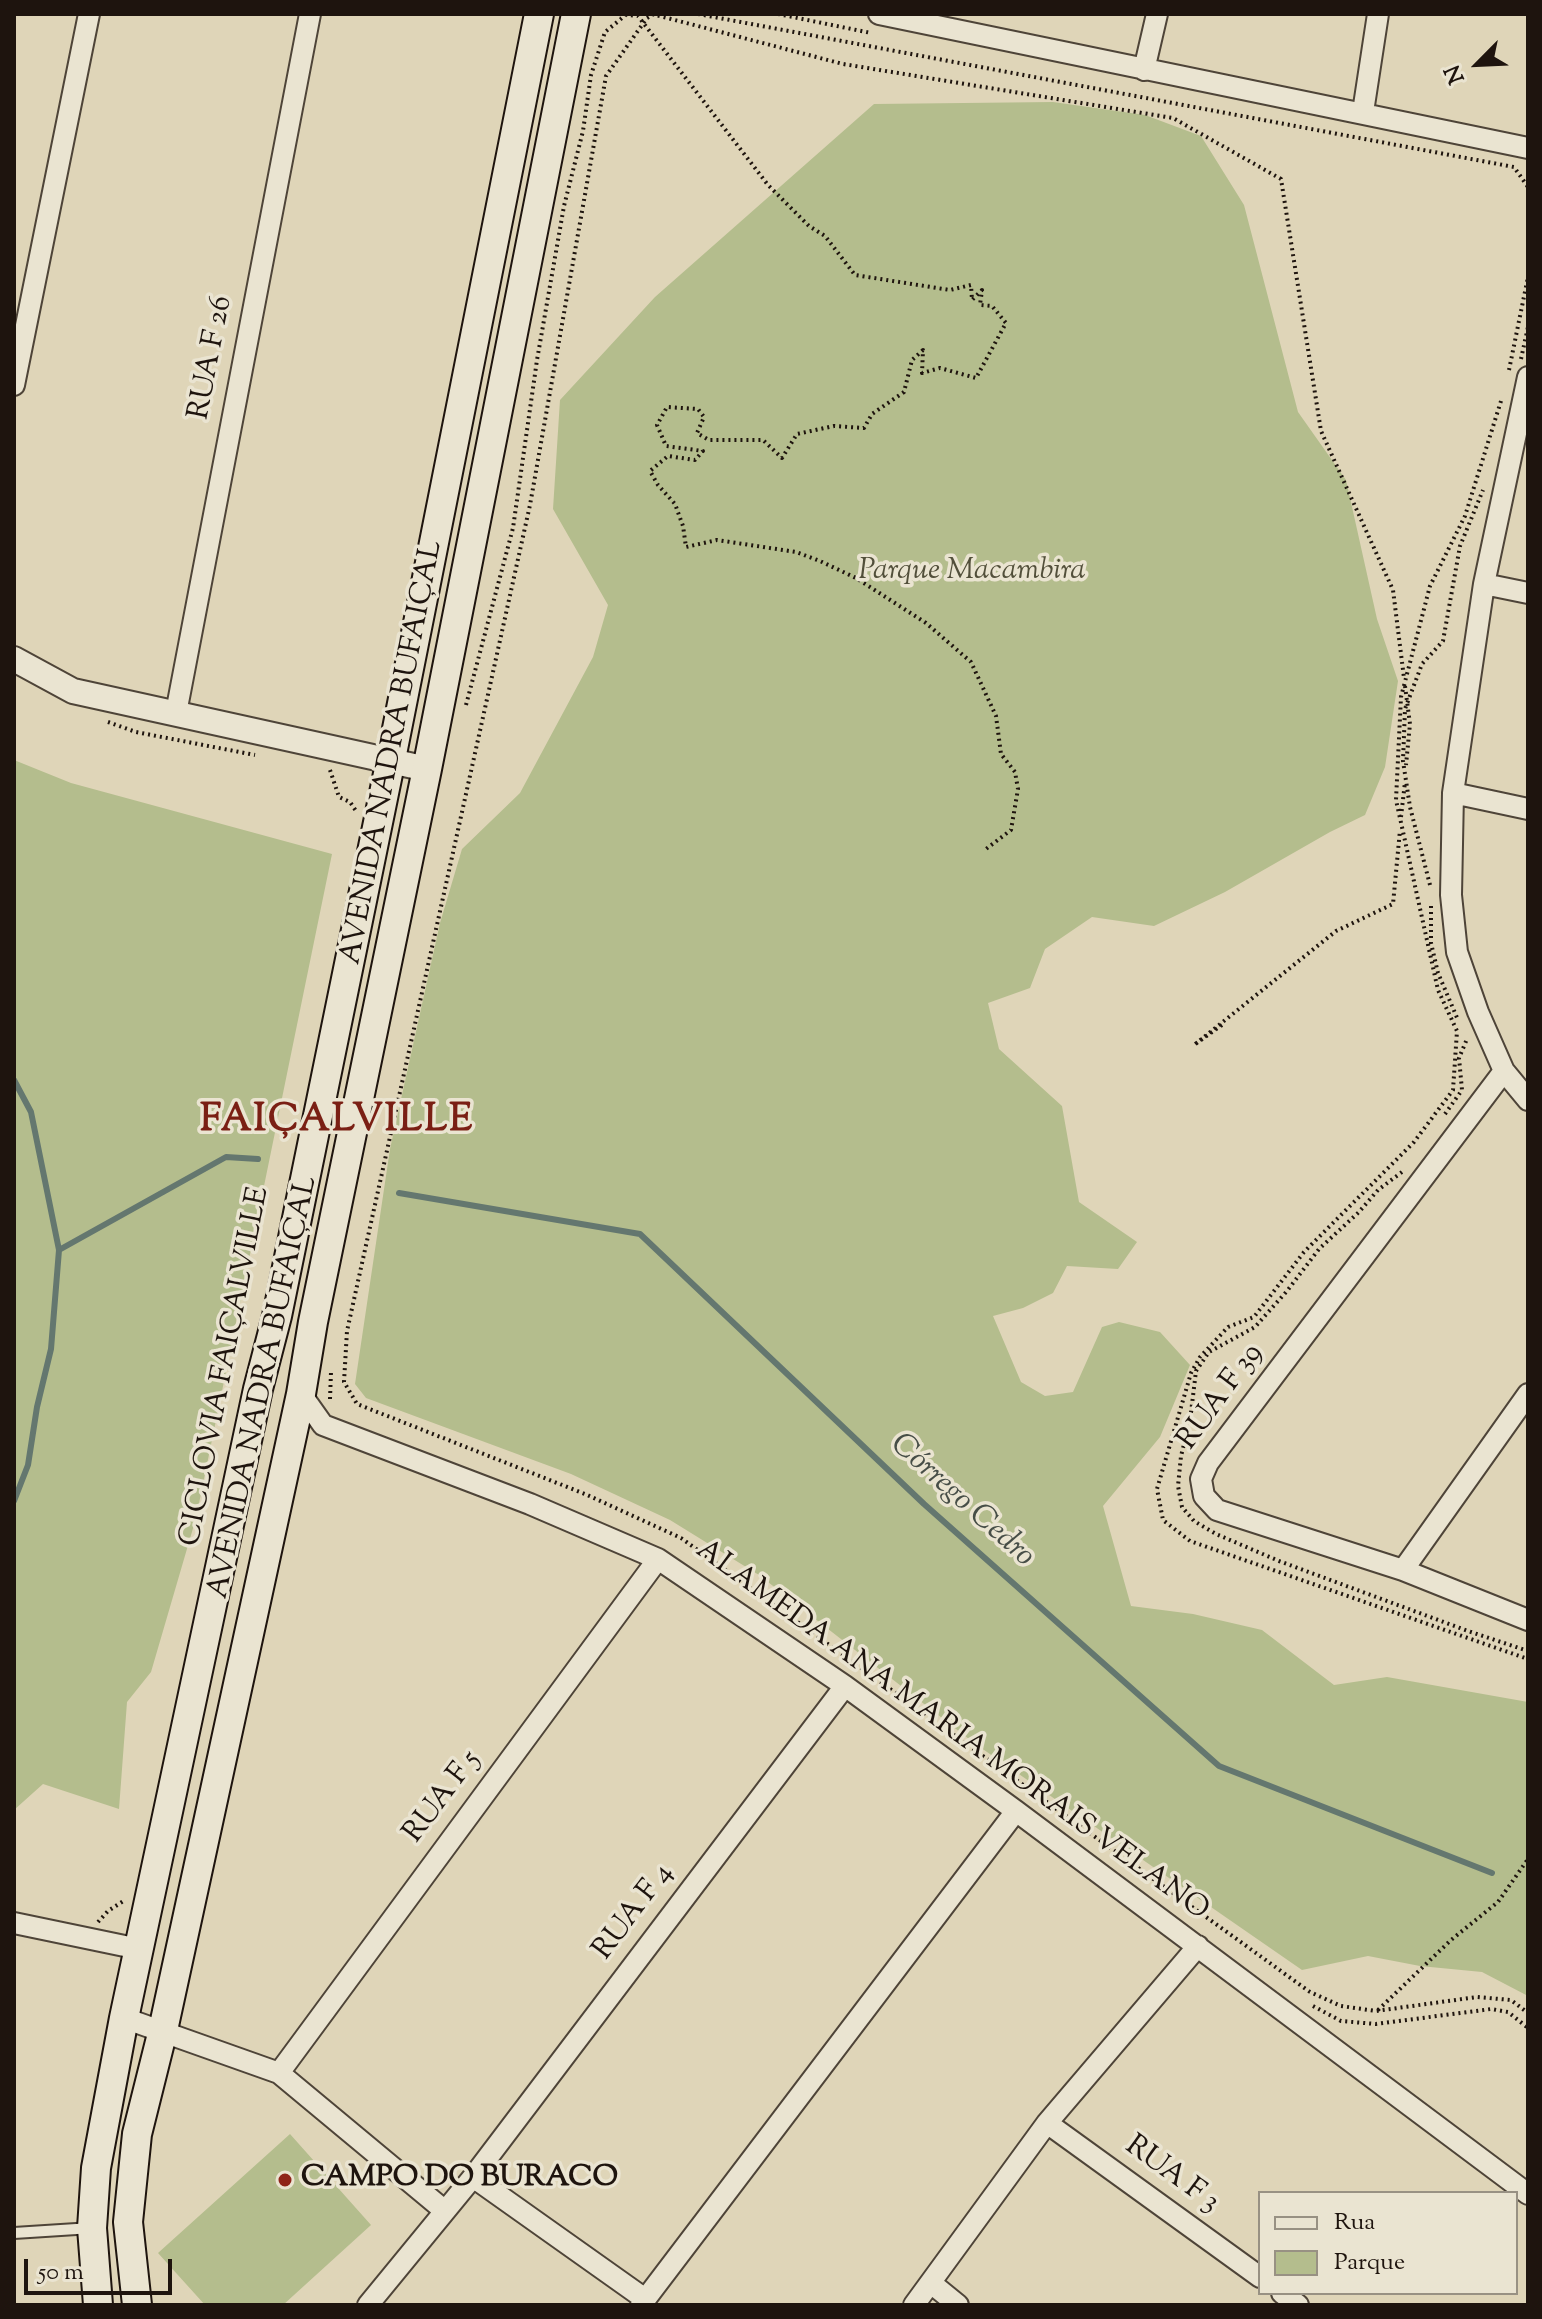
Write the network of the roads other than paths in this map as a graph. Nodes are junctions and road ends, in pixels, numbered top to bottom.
1 (89, 14) edge
2 (310, 14) edge
3 (539, 14) edge
4 (576, 14) edge
5 (879, 14) edge
6 (1157, 14) edge
7 (1378, 14) edge
8 (1144, 70) junction
9 (1363, 112) junction
10 (1528, 148) edge
11 (1524, 369) edge
12 (14, 385) edge
13 (1484, 584) junction
14 (1528, 593) edge
15 (14, 659) edge
16 (176, 713) junction
17 (391, 759) junction
18 (427, 769) junction
19 (1453, 793) junction
20 (1528, 809) edge
21 (1504, 1071) junction
22 (1528, 1100) edge
23 (301, 1394) junction
24 (1528, 1394) edge
25 (658, 1559) junction
26 (1403, 1570) junction
27 (1528, 1620) edge
28 (845, 1686) junction
29 (1016, 1811) junction
30 (14, 1923) edge
31 (1198, 1946) junction
32 (139, 1949) junction
33 (124, 2018) junction
34 (163, 2030) junction
35 (279, 2073) junction
36 (1047, 2123) junction
37 (473, 2177) junction
38 (1528, 2194) edge
39 (445, 2211) junction
40 (92, 2228) junction
41 (14, 2233) edge
42 (1258, 2276) edge
43 (931, 2283) junction
44 (643, 2302) edge
45 (98, 2305) edge
46 (137, 2305) edge
47 (368, 2305) edge
48 (914, 2305) edge
49 (958, 2305) edge

1 - 12 street
2 - 16 street, RUA F 26
3 - 17 main road, AVENIDA NADRA BUFAIÇAL
4 - 18 main road, AVENIDA NADRA BUFAIÇAL
5 - 8 street
6 - 8 street
7 - 9 street
8 - 9 street
9 - 10 street
11 - 13 street
13 - 14 street
13 - 19 street
15 - 16 street
16 - 17 street
17 - 18 street
17 - 32 main road, AVENIDA NADRA BUFAIÇAL
18 - 23 main road, AVENIDA NADRA BUFAIÇAL
19 - 20 street
19 - 21 street
21 - 22 street
21 - 26 street, RUA F 39
23 - 25 street, ALAMEDA ANA MARIA MORAIS VELANO
23 - 34 main road, AVENIDA NADRA BUFAIÇAL
24 - 26 street
25 - 28 street, ALAMEDA ANA MARIA MORAIS VELANO
25 - 35 street, RUA F 5
26 - 27 street
28 - 29 street, ALAMEDA ANA MARIA MORAIS VELANO
28 - 37 street, RUA F 4
29 - 31 street, ALAMEDA ANA MARIA MORAIS VELANO
29 - 44 street
30 - 32 street
31 - 36 street
31 - 38 street, ALAMEDA ANA MARIA MORAIS VELANO
32 - 33 main road, AVENIDA NADRA BUFAIÇAL
33 - 34 street
33 - 40 main road, AVENIDA NADRA BUFAIÇAL
34 - 35 street
34 - 46 main road, AVENIDA NADRA BUFAIÇAL
35 - 39 street
36 - 42 street, RUA F 3
36 - 43 street
37 - 39 street, RUA F 4
37 - 44 street
39 - 47 street, RUA F 4
40 - 41 lane
40 - 45 main road, AVENIDA NADRA BUFAIÇAL
43 - 48 street
43 - 49 street

